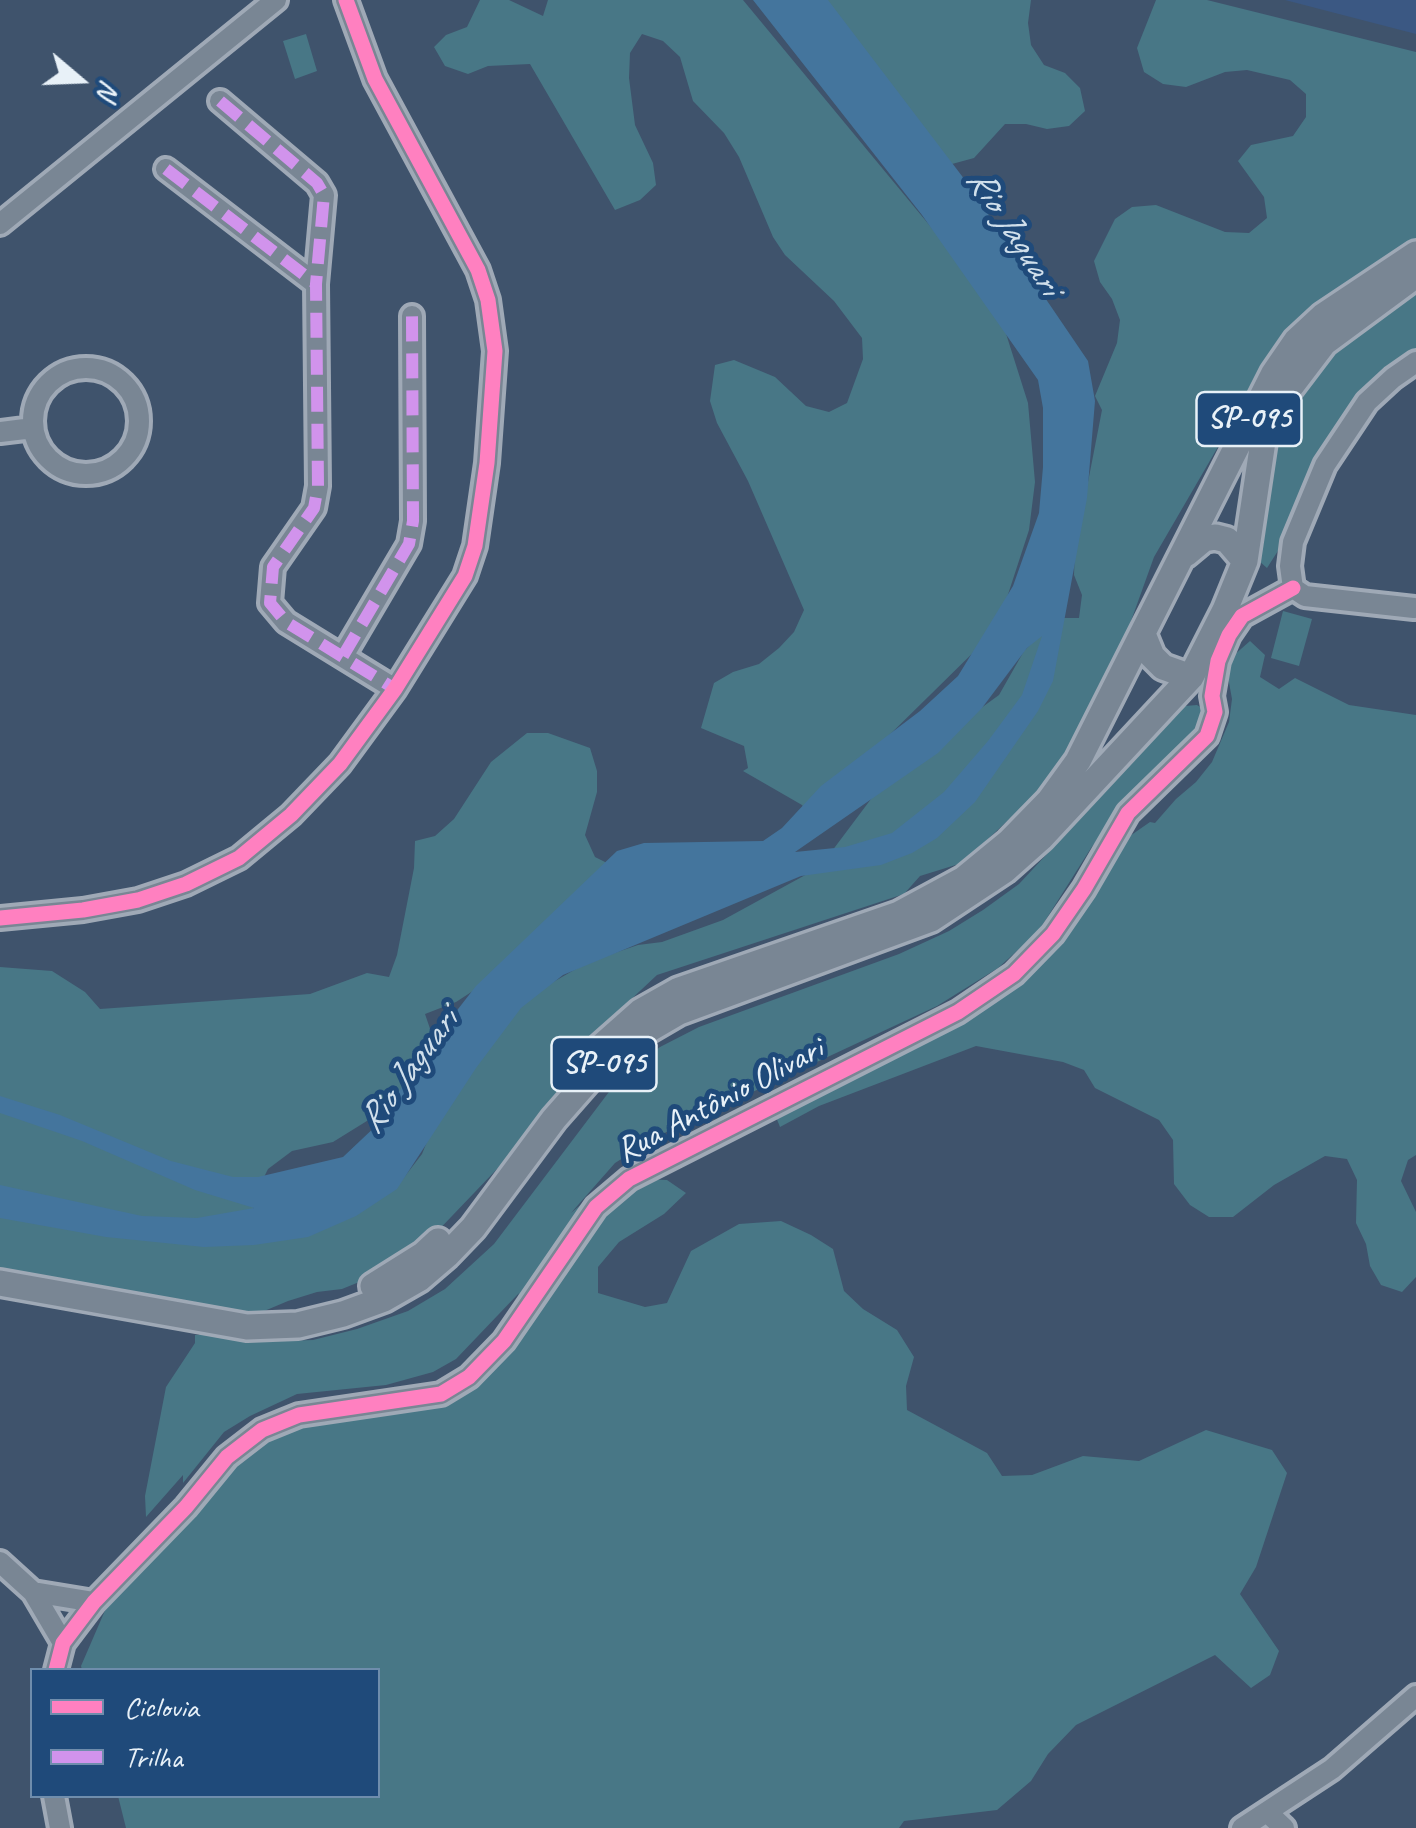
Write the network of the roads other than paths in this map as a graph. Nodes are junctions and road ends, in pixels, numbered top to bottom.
1 (276, 0) edge
2 (346, 0) edge
3 (220, 101) dead end
4 (166, 169) dead end
5 (0, 224) edge
6 (1416, 254) edge
7 (1416, 275) edge
8 (316, 284) junction
9 (412, 316) dead end
10 (1416, 362) edge
11 (33, 428) junction
12 (0, 432) edge
13 (1184, 555) junction
14 (1245, 562) junction
15 (1293, 588) junction
16 (1415, 607) edge
17 (1143, 634) junction
18 (343, 656) junction
19 (1191, 677) junction
20 (395, 689) junction
21 (1212, 696) junction
22 (0, 918) edge
23 (0, 1268) edge
24 (0, 1283) edge
25 (0, 1562) edge
26 (33, 1592) junction
27 (94, 1602) junction
28 (63, 1643) junction
29 (57, 1668) edge
30 (1416, 1696) edge
31 (54, 1798) edge
32 (1268, 1813) junction
33 (60, 1828) edge
34 (1242, 1828) edge
35 (1284, 1828) edge

1 - 5 street
2 - 20 street
3 - 8 street
4 - 8 street
6 - 13 main road, SP-095
7 - 14 main road, SP-095
8 - 18 street
9 - 18 street
10 - 15 street
11 - 11 street
11 - 12 street
13 - 14 main road
13 - 17 main road, SP-095
14 - 19 main road, SP-095
15 - 16 street
15 - 21 street, Rua Antônio Olivari
17 - 19 main road
17 - 23 main road, SP-095
18 - 20 street
19 - 21 street
19 - 24 main road, SP-095
20 - 22 street
21 - 27 street, Rua Antônio Olivari
25 - 26 street
26 - 27 street
26 - 28 street
27 - 28 street, Rua Antônio Olivari
28 - 29 street, Rua Antônio Olivari
30 - 32 street
31 - 33 street
32 - 34 street
32 - 35 street

